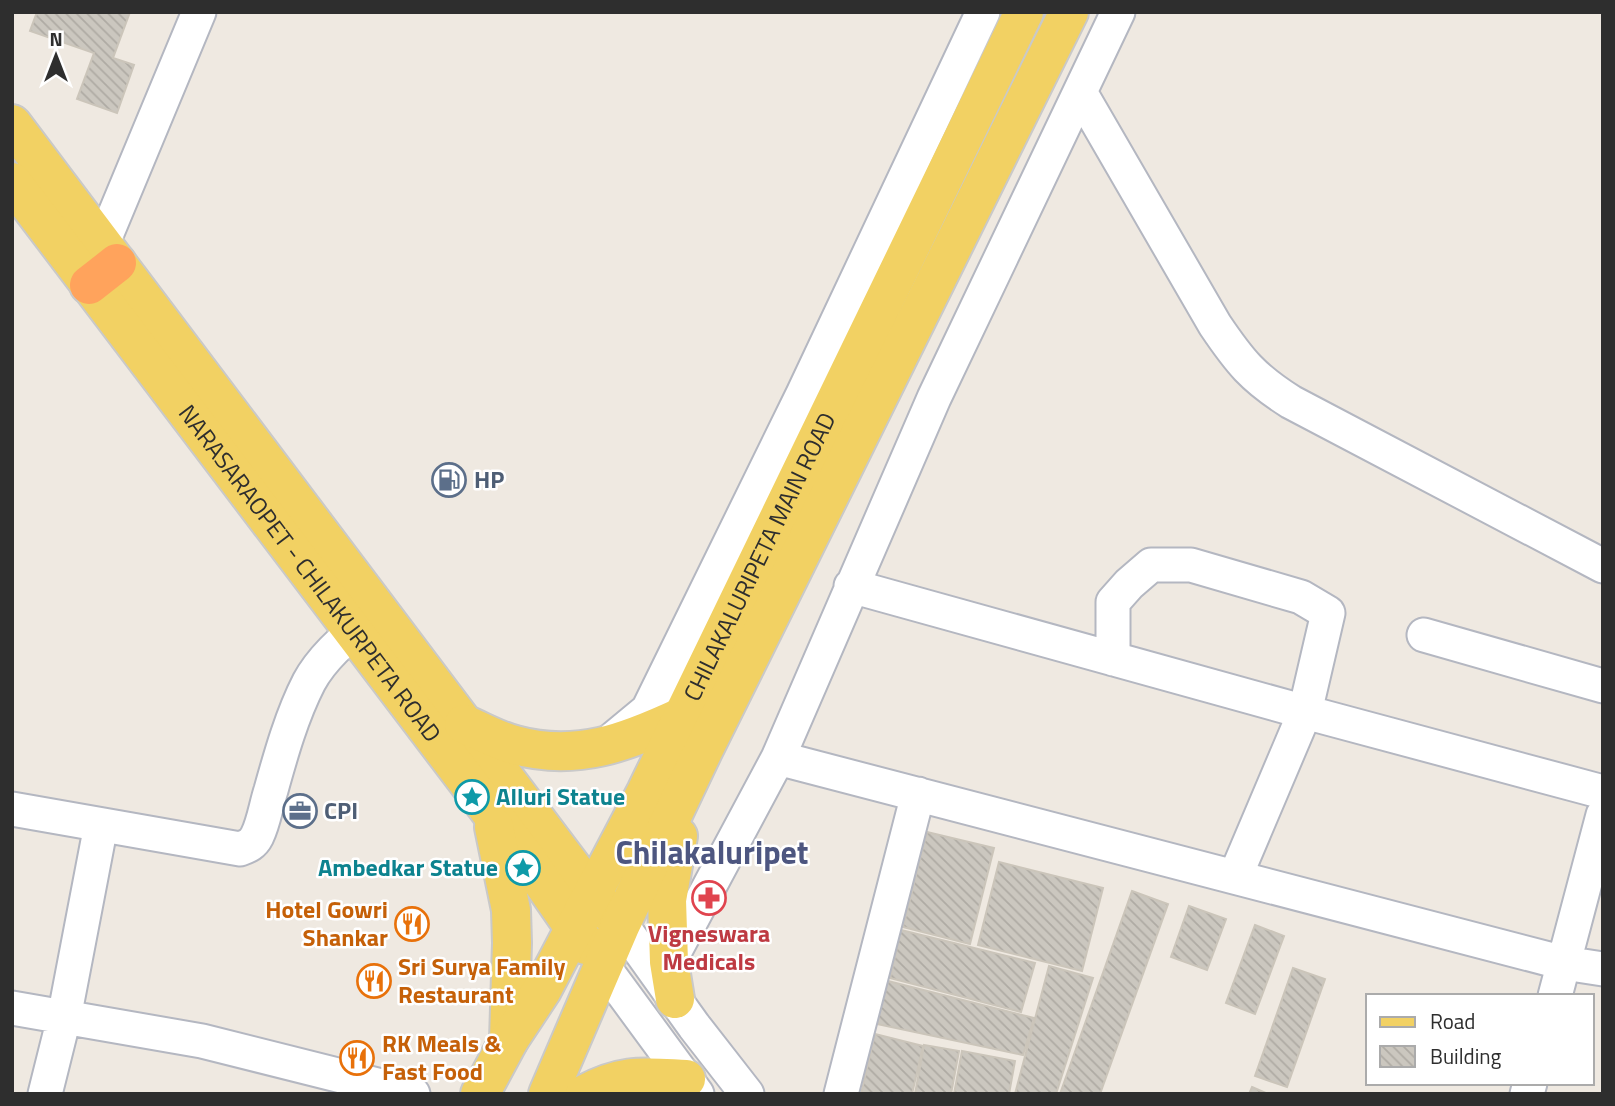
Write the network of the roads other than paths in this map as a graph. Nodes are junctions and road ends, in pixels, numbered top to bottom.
1 (200, 12) edge
2 (984, 12) edge
3 (1024, 12) edge
4 (1069, 12) edge
5 (1118, 12) edge
6 (1080, 92) junction
7 (12, 124) edge
8 (12, 182) edge
9 (103, 264) junction
10 (1603, 566) edge
11 (851, 586) junction
12 (366, 623) junction
13 (1424, 635) dead end
14 (1113, 659) junction
15 (1603, 686) edge
16 (1305, 712) junction
17 (683, 716) junction
18 (462, 723) junction
19 (603, 747) junction
20 (778, 758) junction
21 (685, 789) junction
22 (1603, 792) edge
23 (918, 794) junction
24 (12, 809) edge
25 (490, 812) junction
26 (1603, 815) edge
27 (101, 825) junction
28 (1235, 877) junction
29 (592, 894) junction
30 (621, 924) junction
31 (575, 930) junction
32 (669, 962) junction
33 (1564, 963) junction
34 (603, 966) junction
35 (1603, 969) edge
36 (1556, 994) edge
37 (675, 999) junction
38 (12, 1008) edge
39 (64, 1018) junction
40 (509, 1040) junction
41 (692, 1087) edge
42 (591, 1092) edge
43 (45, 1094) edge
44 (413, 1094) edge
45 (480, 1094) edge
46 (548, 1094) edge
47 (747, 1094) edge
48 (841, 1094) edge

1 - 9 street
2 - 19 street
3 - 17 main road, CHILAKALURIPETA MAIN ROAD
4 - 21 main road, CHILAKALURIPETA MAIN ROAD
5 - 6 street
6 - 10 street
6 - 11 street
7 - 9 main road, NARASARAOPET - CHILAKURPETA ROAD
8 - 9 main road, NARASARAOPET - CHILAKURPETA ROAD
9 - 12 main road, NARASARAOPET - CHILAKURPETA ROAD
11 - 14 street
11 - 20 street
12 - 18 main road, NARASARAOPET - CHILAKURPETA ROAD
12 - 25 main road, NARASARAOPET - CHILAKURPETA ROAD
12 - 27 street
13 - 15 street
14 - 16 street
14 - 16 street
16 - 22 street
16 - 28 street
17 - 19 main road
17 - 29 main road, CHILAKALURIPETA MAIN ROAD
18 - 19 main road
18 - 29 main road, NARASARAOPET - CHILAKURPETA ROAD
20 - 23 street
20 - 32 street
21 - 30 main road, CHILAKALURIPETA MAIN ROAD
21 - 32 main road
23 - 28 street
23 - 48 street
24 - 27 street
25 - 31 main road, NARASARAOPET - CHILAKURPETA ROAD
25 - 40 main road
26 - 33 street
27 - 39 street
28 - 33 street
29 - 30 main road, NARASARAOPET - CHILAKURPETA ROAD
29 - 31 main road, CHILAKALURIPETA MAIN ROAD
30 - 34 main road, CHILAKALURIPETA MAIN ROAD
30 - 37 street
31 - 34 main road, NARASARAOPET - CHILAKURPETA ROAD
31 - 40 main road, CHILAKALURIPETA MAIN ROAD
32 - 37 main road
33 - 35 street
33 - 36 street
34 - 41 street
34 - 46 main road, CHILAKALURIPETA MAIN ROAD
37 - 47 street
38 - 39 street
39 - 43 street
39 - 44 street
40 - 45 main road, CHILAKALURIPETA MAIN ROAD
41 - 42 main road

